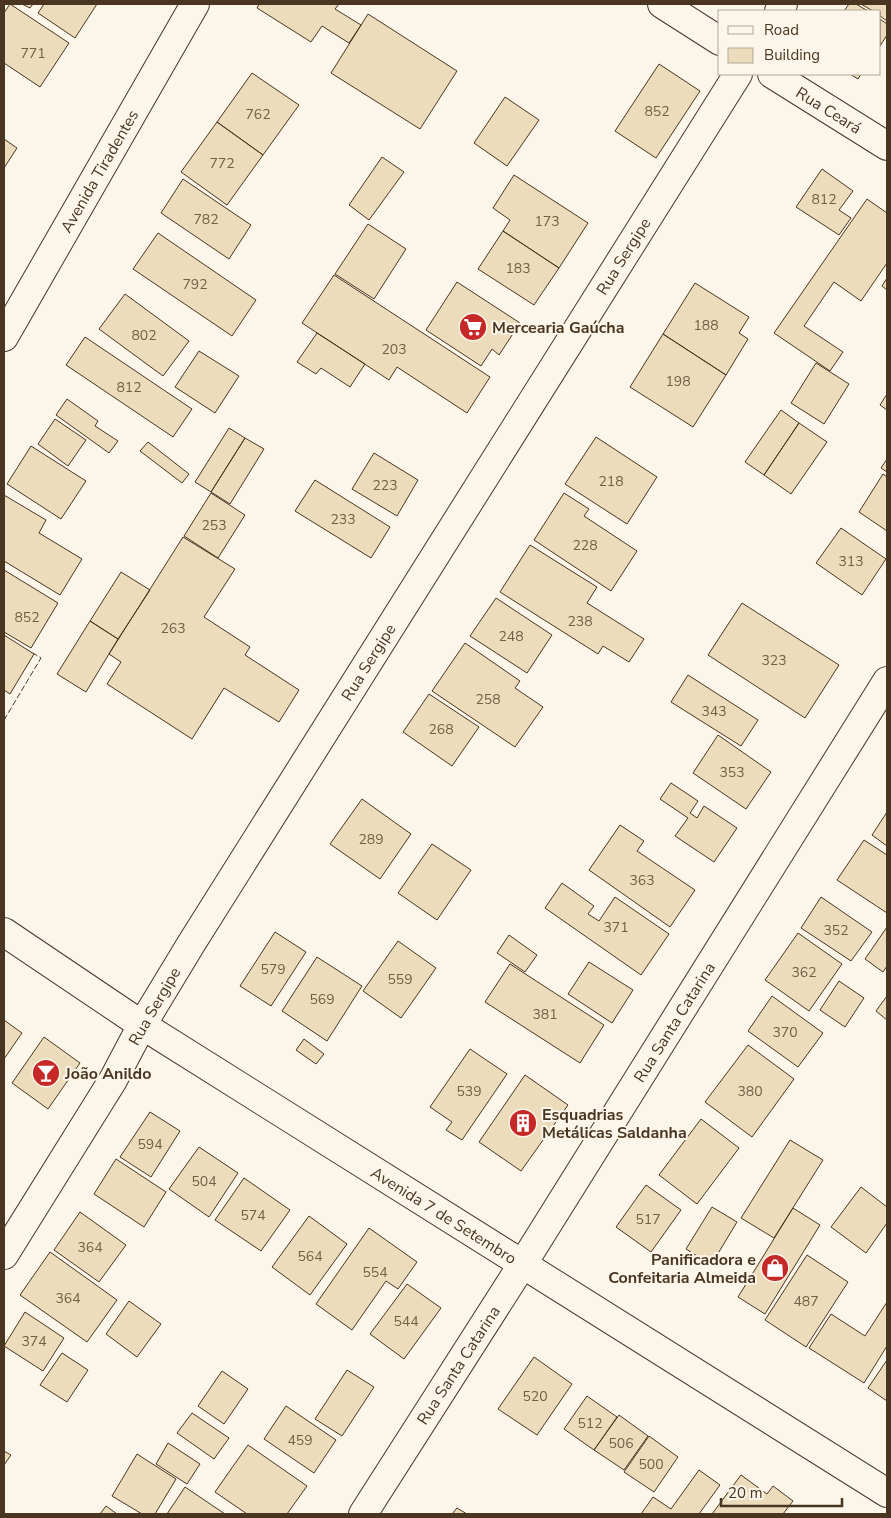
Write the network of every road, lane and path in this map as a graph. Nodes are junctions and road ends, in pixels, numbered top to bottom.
1 (195, 4) edge
2 (662, 4) edge
3 (718, 40) edge
4 (737, 75) edge
5 (774, 75) edge
6 (887, 146) edge
7 (4, 337) edge
8 (887, 682) edge
9 (4, 932) edge
10 (142, 1025) junction
11 (4, 1254) edge
12 (522, 1265) junction
13 (887, 1493) edge
14 (363, 1514) edge

1 - 7 street, Avenida Tiradentes
2 - 3 street
4 - 10 street, Rua Sergipe
5 - 6 street, Rua Ceará
8 - 12 street, Rua Santa Catarina
9 - 10 street, Avenida 7 de Setembro
10 - 11 street, Rua Sergipe
10 - 12 street, Avenida 7 de Setembro
12 - 13 street, Avenida 7 de Setembro
12 - 14 street, Rua Santa Catarina

